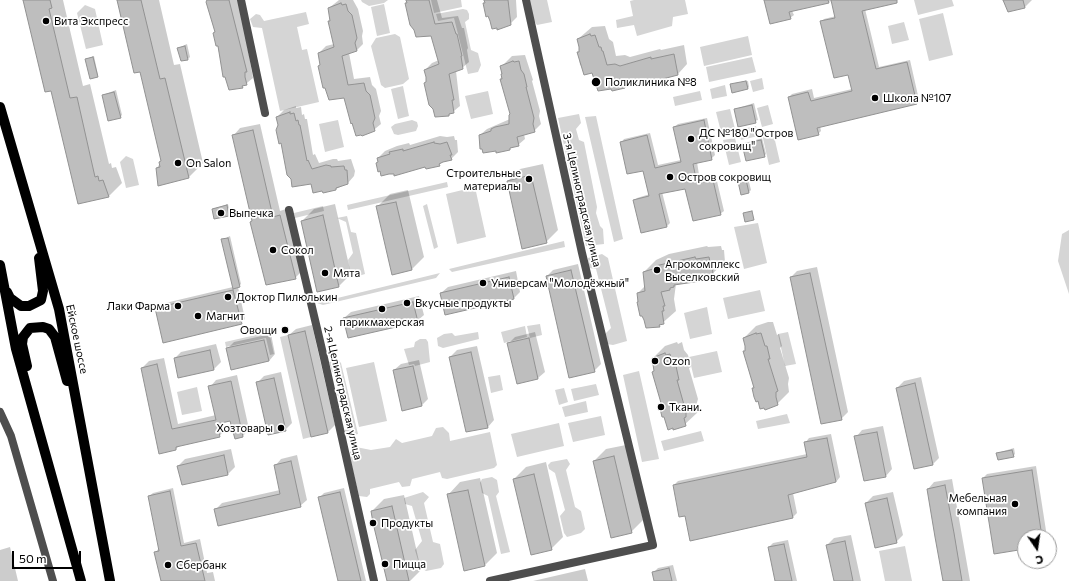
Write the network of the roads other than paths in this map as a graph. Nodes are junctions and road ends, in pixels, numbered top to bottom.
1 (241, 0) edge
2 (526, 0) edge
3 (0, 107) edge
4 (265, 113) dead end
5 (288, 210) dead end
6 (36, 230) junction
7 (0, 265) edge
8 (4, 288) junction
9 (0, 412) edge
10 (81, 427) junction
11 (41, 441) junction
12 (53, 581) edge
13 (81, 581) edge
14 (110, 581) edge
15 (374, 581) edge
16 (490, 581) edge

1 - 4 street
2 - 16 street, 3-я Целиноградская улица
3 - 6 main road, Ейское шоссе
5 - 15 street, 2-я Целиноградская улица
6 - 8 main road
6 - 10 main road, Ейское шоссе
7 - 8 main road
8 - 11 main road
9 - 12 street
10 - 11 main road
10 - 14 main road, Ейское шоссе
11 - 13 main road

